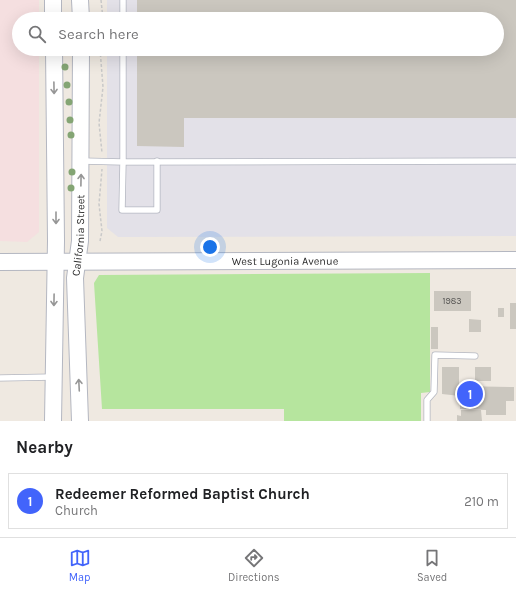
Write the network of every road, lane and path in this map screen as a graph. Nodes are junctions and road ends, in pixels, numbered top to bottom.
1 (53, 0) edge
2 (80, 0) edge
3 (101, 0) edge
4 (123, 0) edge
5 (53, 12) edge
6 (81, 12) edge
7 (102, 12) edge
8 (123, 12) edge
9 (54, 56) edge
10 (81, 56) edge
11 (101, 56) edge
12 (123, 56) edge
13 (81, 161) junction
14 (103, 161) junction
15 (516, 161) edge
16 (123, 162) junction
17 (157, 162) junction
18 (100, 241) dead end
19 (516, 260) edge
20 (55, 261) junction
21 (78, 261) junction
22 (0, 262) edge
23 (475, 356) dead end
24 (53, 377) junction
25 (0, 378) edge
26 (53, 421) edge
27 (80, 421) edge
28 (427, 421) edge

1 - 5 main road
2 - 6 main road
3 - 7 path
4 - 8 lane
9 -> 20 main road, California Street
10 - 13 main road, California Street
11 - 14 path
12 - 16 lane
13 - 14 lane
21 -> 13 main road, California Street
14 - 16 lane
14 - 18 path
15 - 17 lane
16 - 17 lane
16 - 17 lane
19 - 21 main road, West Lugonia Avenue
20 - 21 main road, West Lugonia Avenue
20 - 22 main road, West Lugonia Avenue
20 -> 24 main road, California Street
27 -> 21 main road, California Street
23 - 28 lane
24 - 25 lane
24 - 26 main road, California Street

